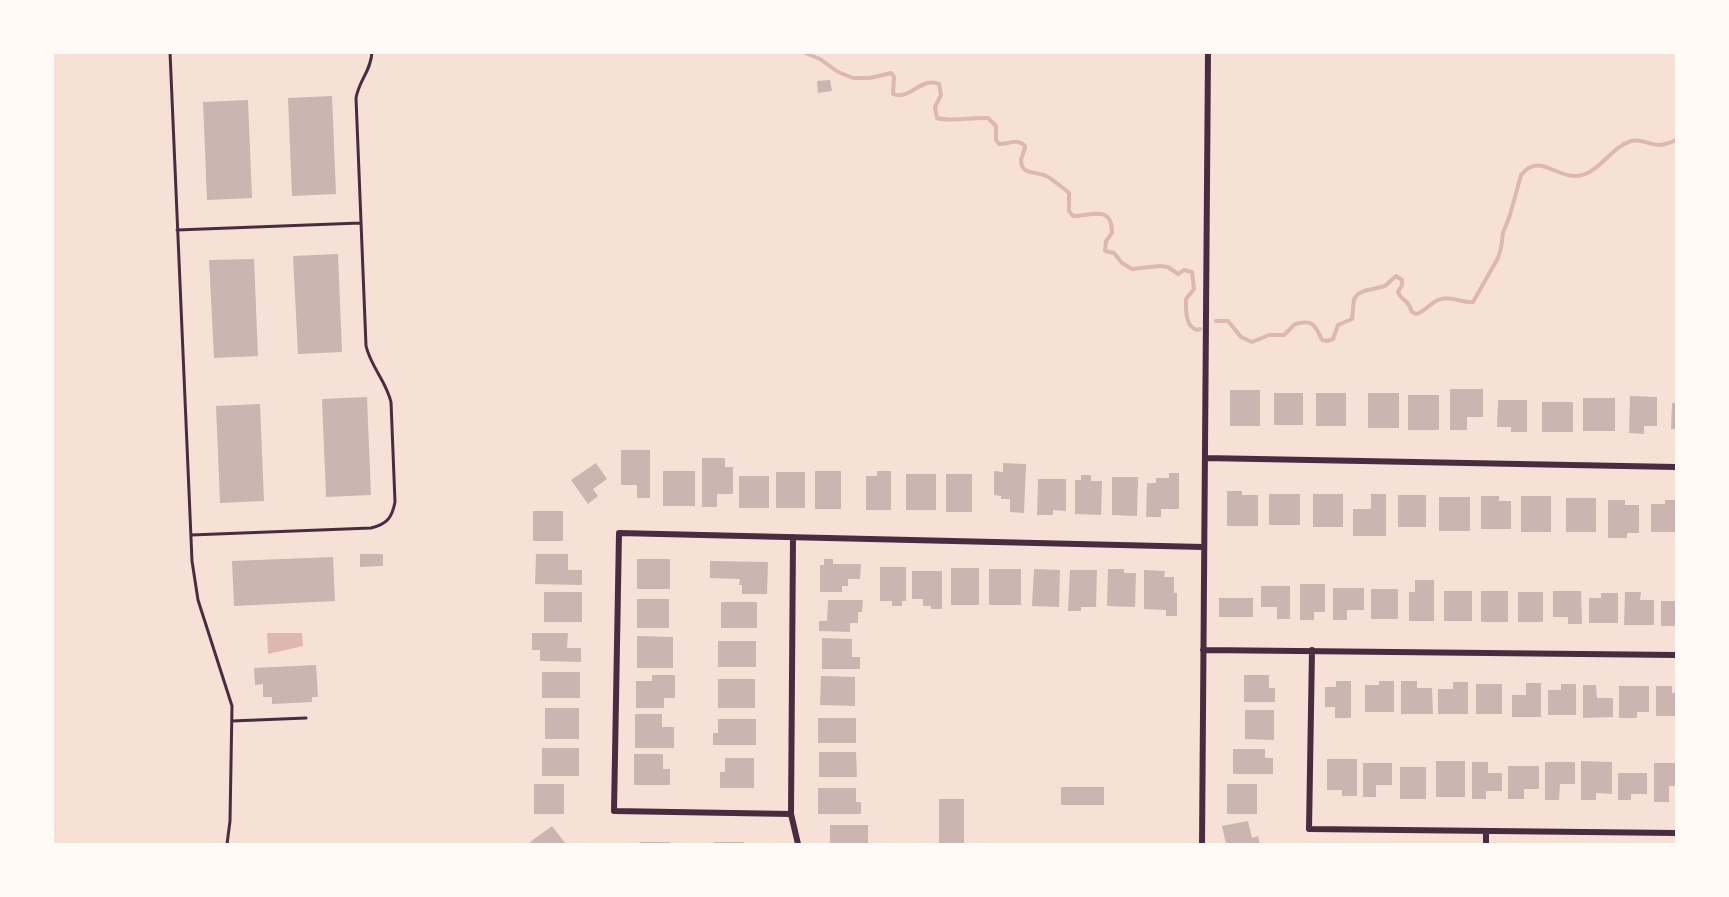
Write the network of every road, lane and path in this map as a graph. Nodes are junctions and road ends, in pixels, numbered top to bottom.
1 (170, 52) edge
2 (372, 52) edge
3 (1208, 52) edge
4 (360, 223) junction
5 (177, 230) junction
6 (1205, 458) junction
7 (1677, 467) edge
8 (190, 535) junction
9 (793, 537) junction
10 (1203, 547) junction
11 (1203, 650) junction
12 (1312, 650) junction
13 (1677, 655) edge
14 (306, 718) dead end
15 (232, 721) junction
16 (791, 814) junction
17 (1486, 831) junction
18 (1677, 833) edge
19 (227, 844) edge
20 (798, 844) edge
21 (1202, 844) edge
22 (1486, 844) edge

1 - 5 lane
2 - 4 lane
3 - 6 street
4 - 5 lane
4 - 8 lane
5 - 8 lane
6 - 7 street
6 - 10 street
8 - 15 lane
9 - 10 street
9 - 16 street
9 - 16 street
10 - 11 street
11 - 12 street
11 - 21 street
12 - 13 street
12 - 17 street
14 - 15 lane
15 - 19 lane
16 - 20 street
17 - 18 street
17 - 22 street

